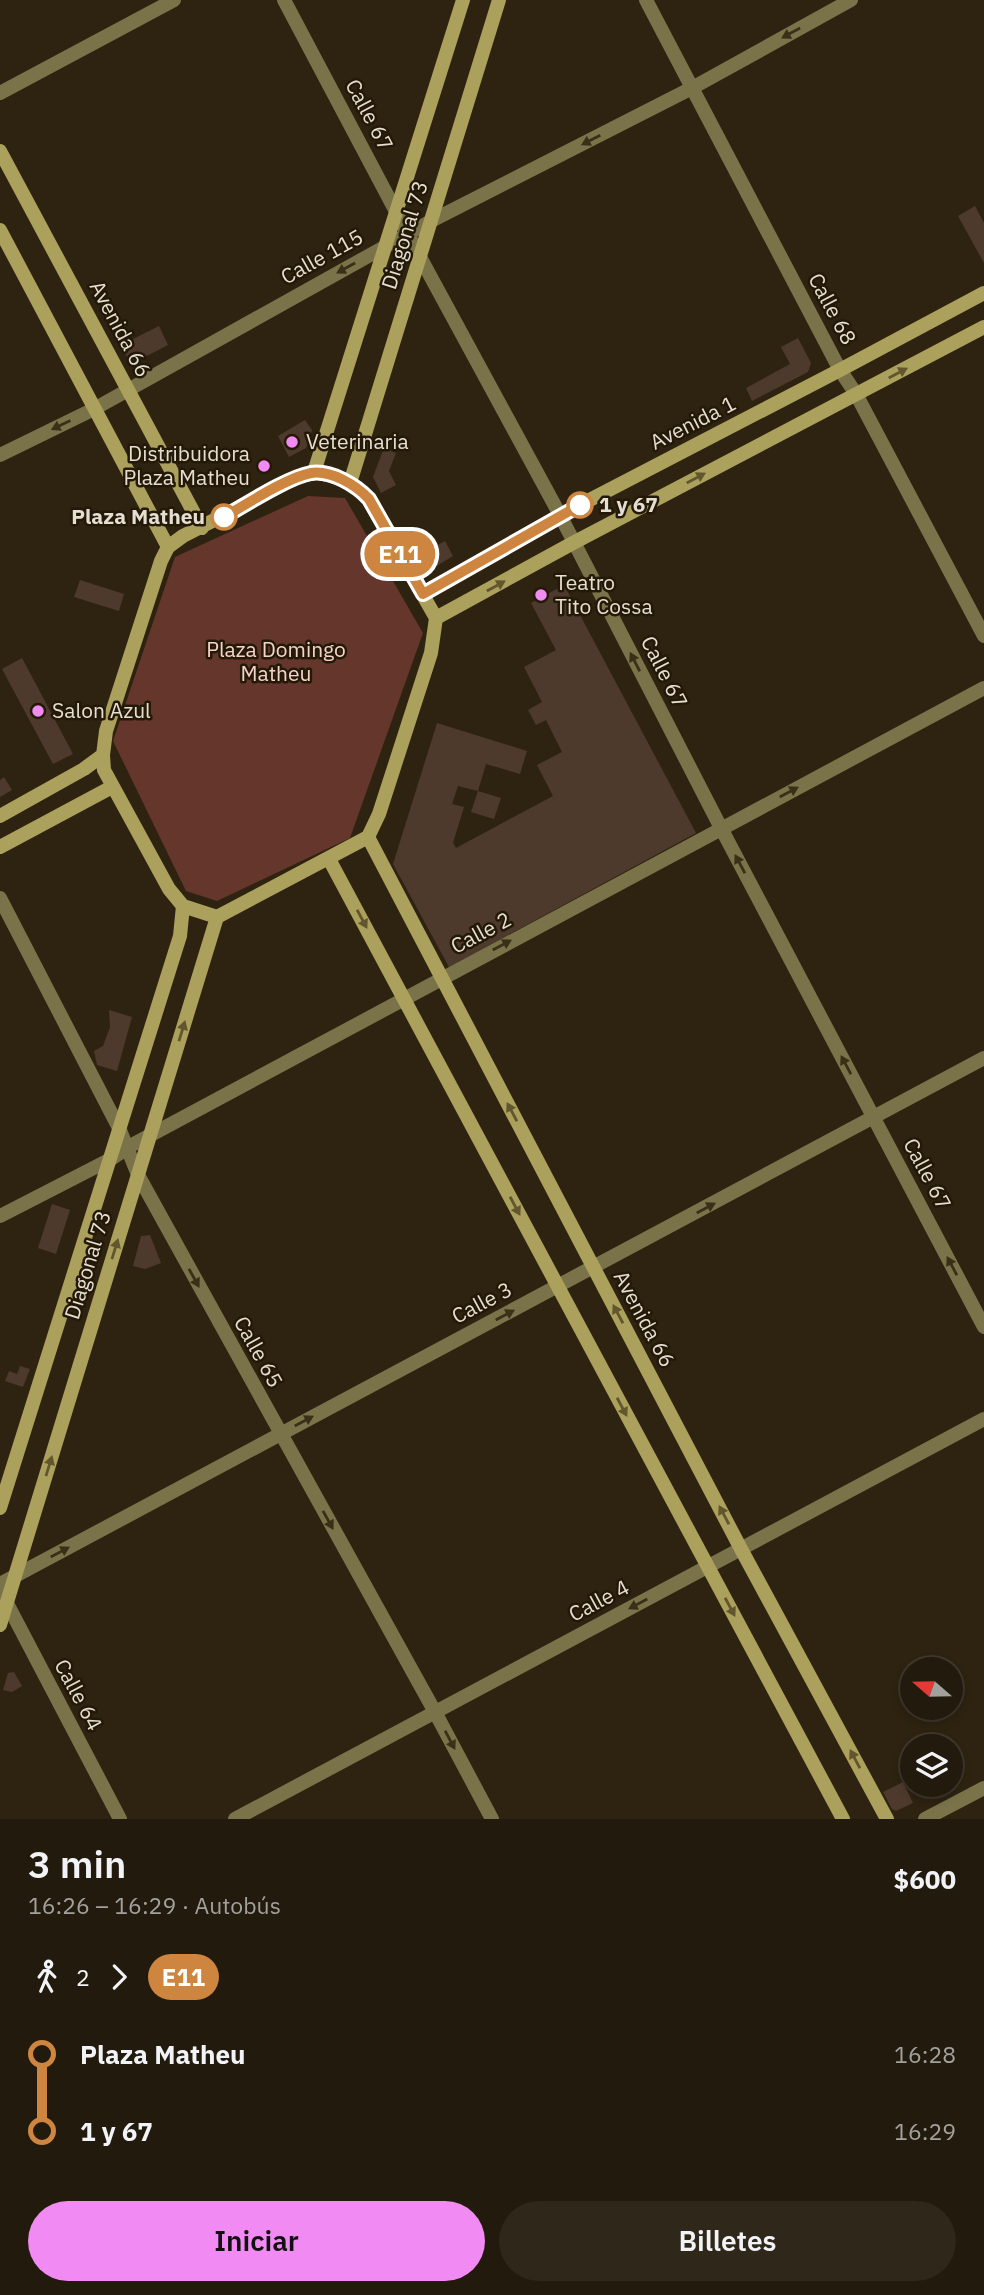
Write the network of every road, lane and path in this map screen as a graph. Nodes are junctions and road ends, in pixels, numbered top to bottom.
1 (174, 0) edge
2 (284, 0) edge
3 (463, 0) edge
4 (499, 0) edge
5 (646, 0) edge
6 (851, 0) edge
7 (692, 89) junction
8 (0, 93) edge
9 (0, 151) edge
10 (397, 213) junction
11 (431, 221) junction
12 (0, 230) edge
13 (408, 234) junction
14 (386, 246) junction
15 (420, 257) junction
16 (984, 293) edge
17 (984, 327) edge
18 (840, 370) junction
19 (128, 389) junction
20 (856, 394) junction
21 (94, 409) junction
22 (0, 455) edge
23 (314, 472) junction
24 (350, 483) junction
25 (560, 515) junction
26 (202, 528) junction
27 (573, 543) junction
28 (167, 547) junction
29 (423, 594) junction
30 (436, 618) junction
31 (984, 636) edge
32 (984, 688) edge
33 (103, 755) junction
34 (112, 787) junction
35 (0, 816) edge
36 (721, 828) junction
37 (368, 837) junction
38 (0, 847) edge
39 (330, 859) junction
40 (0, 898) edge
41 (183, 906) junction
42 (217, 916) junction
43 (442, 978) junction
44 (404, 998) junction
45 (984, 1059) edge
46 (874, 1118) junction
47 (120, 1130) junction
48 (150, 1135) junction
49 (127, 1148) junction
50 (111, 1159) junction
51 (138, 1175) junction
52 (0, 1216) edge
53 (594, 1267) junction
54 (558, 1286) junction
55 (984, 1327) edge
56 (984, 1419) edge
57 (280, 1434) junction
58 (0, 1508) edge
59 (741, 1549) junction
60 (708, 1567) junction
61 (15, 1576) junction
62 (0, 1584) edge
63 (3, 1597) edge
64 (0, 1625) edge
65 (435, 1712) junction
66 (984, 1788) edge
67 (120, 1819) edge
68 (234, 1819) edge
69 (492, 1819) edge
70 (843, 1819) edge
71 (887, 1819) edge
72 (925, 1819) edge

1 - 8 street
2 - 10 street, Calle 67
3 - 10 main road, Diagonal 73
4 - 11 main road, Diagonal 73
5 - 7 street, Calle 68
6 -> 7 street, Calle 115
7 -> 11 street, Calle 115
7 - 18 street, Calle 68
9 - 19 main road, Avenida 66
10 - 13 street, Calle 67
10 - 14 main road, Diagonal 73
11 - 13 street, Calle 115
11 - 15 main road, Diagonal 73
12 - 21 main road
13 - 14 street, Calle 115
13 - 15 street, Calle 67
14 -> 19 street, Calle 115
14 - 23 main road, Diagonal 73
15 - 24 main road, Diagonal 73
15 - 25 street, Calle 67
16 - 18 main road, Avenida 1
20 -> 17 main road
18 - 20 street, Calle 68
18 - 25 main road, Avenida 1
19 - 21 street, Calle 115
19 - 26 main road, Avenida 66
27 -> 20 main road
20 - 31 street, Calle 68
21 -> 22 street, Calle 115
21 - 28 main road
23 - 24 main road
23 - 26 main road
24 - 29 main road
25 - 27 street, Calle 67
25 - 29 main road, Avenida 1
26 - 28 main road
30 -> 27 main road
36 -> 27 street, Calle 67
28 - 33 main road
29 - 30 main road
30 - 37 main road
36 -> 32 street, Calle 2
33 - 34 main road
33 - 35 main road
34 - 38 main road
34 - 41 main road
43 -> 36 street, Calle 2
46 -> 36 street, Calle 67
37 - 39 main road
37 - 43 main road, Avenida 66
39 - 42 main road
39 -> 44 main road
40 - 47 street, Calle 65
41 - 42 main road
41 - 47 main road, Diagonal 73
48 -> 42 main road, Diagonal 73
43 - 44 street, Calle 2
53 -> 43 main road, Avenida 66
44 - 48 street, Calle 2
44 -> 54 main road
45 - 46 street, Calle 3
53 -> 46 street, Calle 3
55 -> 46 street, Calle 67
47 - 49 street, Calle 65
47 - 50 main road, Diagonal 73
48 - 49 street, Calle 2
48 - 51 main road, Diagonal 73
49 - 50 street, Calle 2
49 - 51 street, Calle 65
50 - 52 street, Calle 2
50 - 58 main road, Diagonal 73
51 -> 57 street, Calle 65
61 -> 51 main road, Diagonal 73
53 - 54 street, Calle 3
59 -> 53 main road, Avenida 66
57 -> 54 street, Calle 3
54 -> 60 main road
56 - 59 street, Calle 4
61 -> 57 street, Calle 3
57 -> 65 street, Calle 65
59 - 60 street, Calle 4
71 -> 59 main road, Avenida 66
60 -> 65 street, Calle 4
60 -> 70 main road
61 - 62 street, Calle 3
61 - 63 main road, Diagonal 73
63 - 64 main road, Diagonal 73
63 - 67 street, Calle 64
65 - 68 street, Calle 4
65 -> 69 street, Calle 65
66 - 72 street

